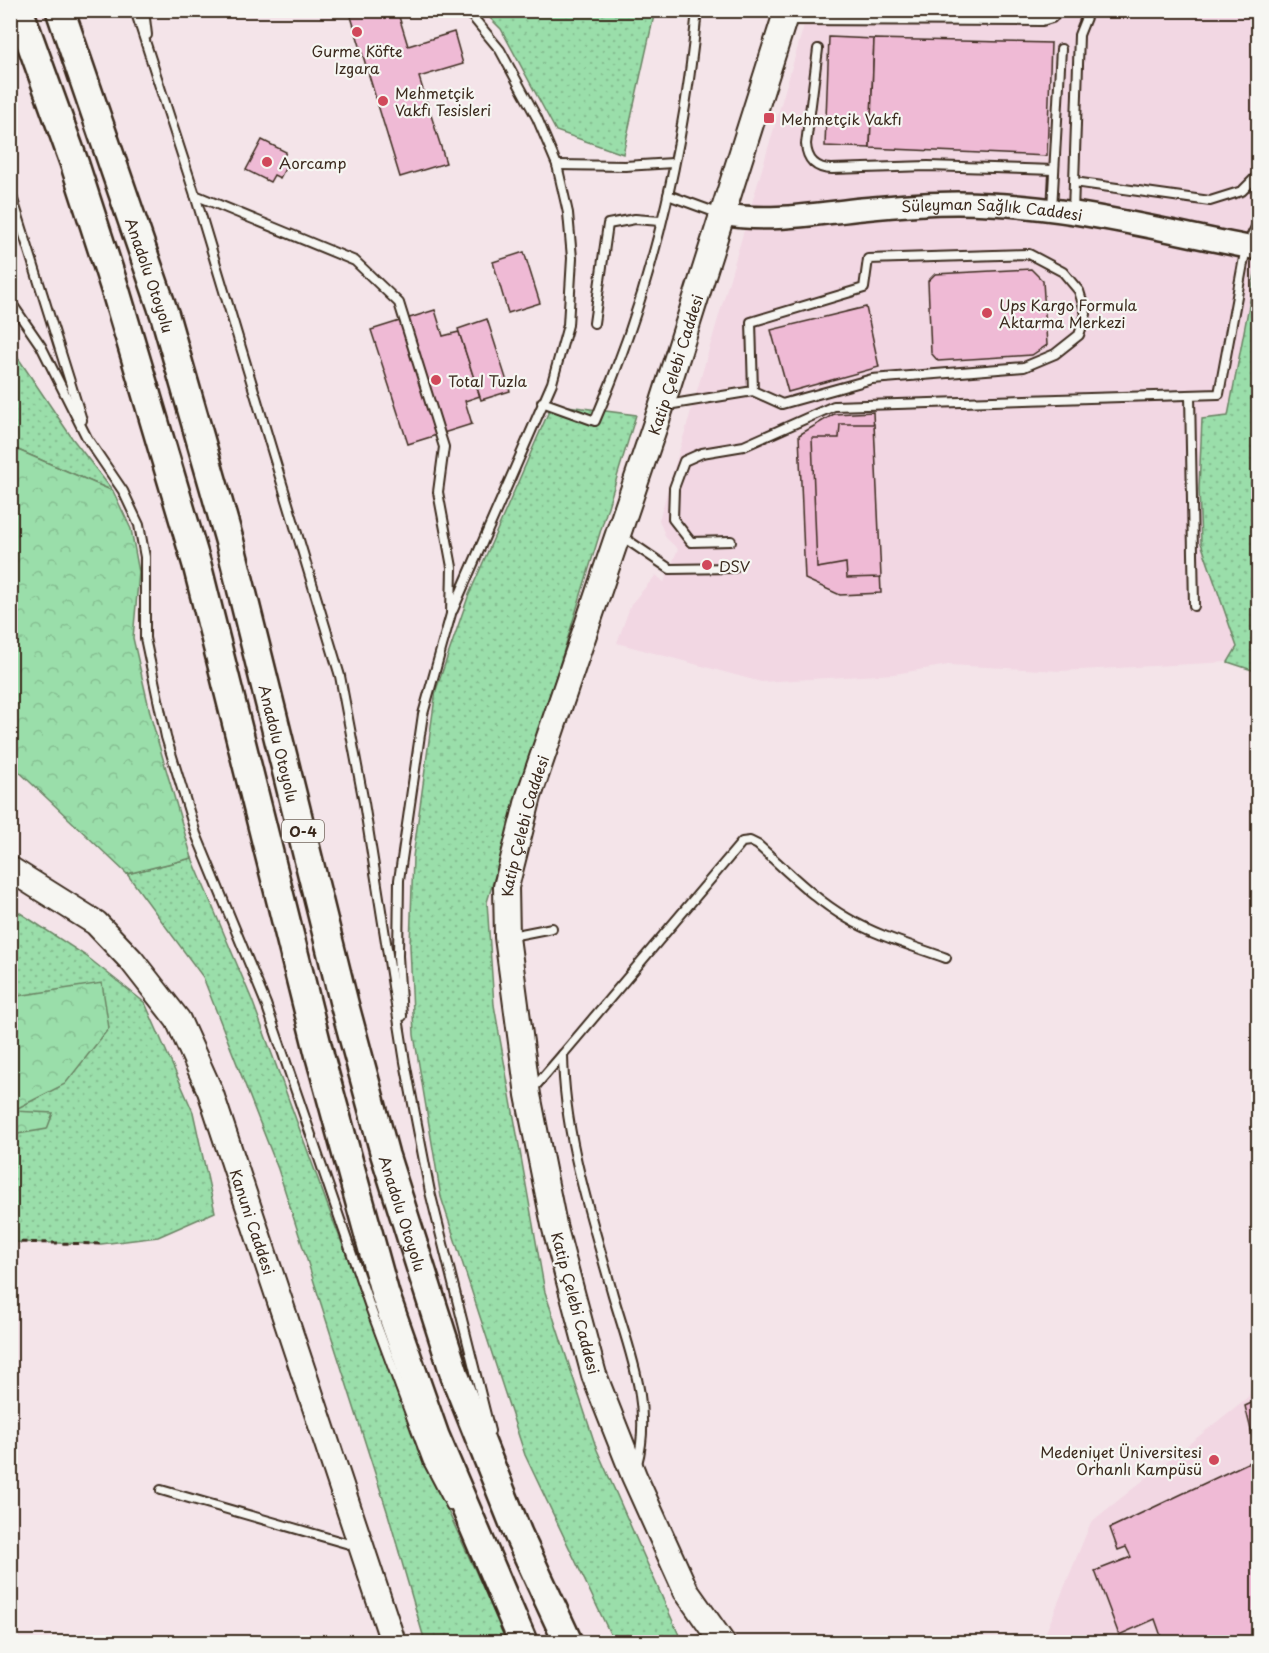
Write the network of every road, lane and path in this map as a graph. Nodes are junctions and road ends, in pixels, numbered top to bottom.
1 (19, 10) edge
2 (60, 10) edge
3 (135, 10) edge
4 (144, 10) edge
5 (466, 10) edge
6 (697, 10) edge
7 (1060, 10) edge
8 (1089, 10) edge
9 (786, 15) edge
10 (1060, 49) dead end
11 (818, 50) dead end
12 (150, 54) junction
13 (673, 163) junction
14 (557, 165) junction
15 (1054, 170) junction
16 (1258, 175) edge
17 (1074, 182) junction
18 (10, 190) edge
19 (195, 195) junction
20 (668, 195) junction
21 (1062, 212) junction
22 (721, 214) junction
23 (660, 221) junction
24 (1258, 223) edge
25 (1252, 248) edge
26 (10, 301) edge
27 (594, 323) dead end
28 (753, 391) junction
29 (1190, 395) junction
30 (542, 402) junction
31 (662, 405) junction
32 (87, 438) junction
33 (619, 534) junction
34 (731, 541) dead end
35 (734, 568) dead end
36 (1194, 606) dead end
37 (451, 614) junction
38 (10, 869) edge
39 (552, 928) dead end
40 (507, 937) junction
41 (946, 958) dead end
42 (563, 1054) junction
43 (405, 1062) junction
44 (528, 1095) junction
45 (10, 1242) edge
46 (101, 1244) dead end
47 (493, 1442) dead end
48 (496, 1453) dead end
49 (634, 1476) junction
50 (161, 1490) dead end
51 (454, 1512) dead end
52 (465, 1532) dead end
53 (518, 1534) junction
54 (360, 1547) junction
55 (518, 1632) edge
56 (393, 1642) edge
57 (568, 1642) edge
58 (722, 1642) edge

1 - 55 highway, O-4
2 - 53 highway, Anadolu Otoyolu / O-4
3 - 12 lane
4 - 12 lane
5 - 14 lane
6 - 13 lane
7 - 9 lane
8 - 17 lane
9 - 22 main road, Katip Çelebi Caddesi
10 - 15 lane
11 - 15 lane
12 - 19 lane
13 - 14 lane
13 - 20 lane
14 - 30 lane
15 - 21 lane
16 - 17 lane
17 - 21 lane
18 - 32 lane
19 - 37 lane
19 - 43 lane
20 - 22 lane
20 - 23 lane
21 - 22 street, Süleyman Sağlık Caddesi
21 - 25 street, Süleyman Sağlık Caddesi
22 - 31 main road, Katip Çelebi Caddesi
23 - 27 lane
23 - 30 lane
24 - 25 lane
25 - 29 lane
26 - 32 lane
28 - 28 lane
28 - 31 lane
29 - 34 lane
29 - 36 lane
30 - 37 lane
31 - 33 main road, Katip Çelebi Caddesi
32 - 51 lane
33 - 35 lane
33 - 40 main road, Katip Çelebi Caddesi
37 - 43 lane
38 - 54 main road, Kanuni Caddesi
39 - 40 lane
40 - 44 main road, Katip Çelebi Caddesi
41 - 42 lane
42 - 44 lane
42 - 49 lane
43 - 47 lane
44 - 49 main road, Katip Çelebi Caddesi
45 - 46 path
48 - 53 lane
49 - 58 main road, Katip Çelebi Caddesi
50 - 54 lane
52 - 55 lane
53 - 57 highway, Anadolu Otoyolu / O-4
54 - 56 main road, Kanuni Caddesi

